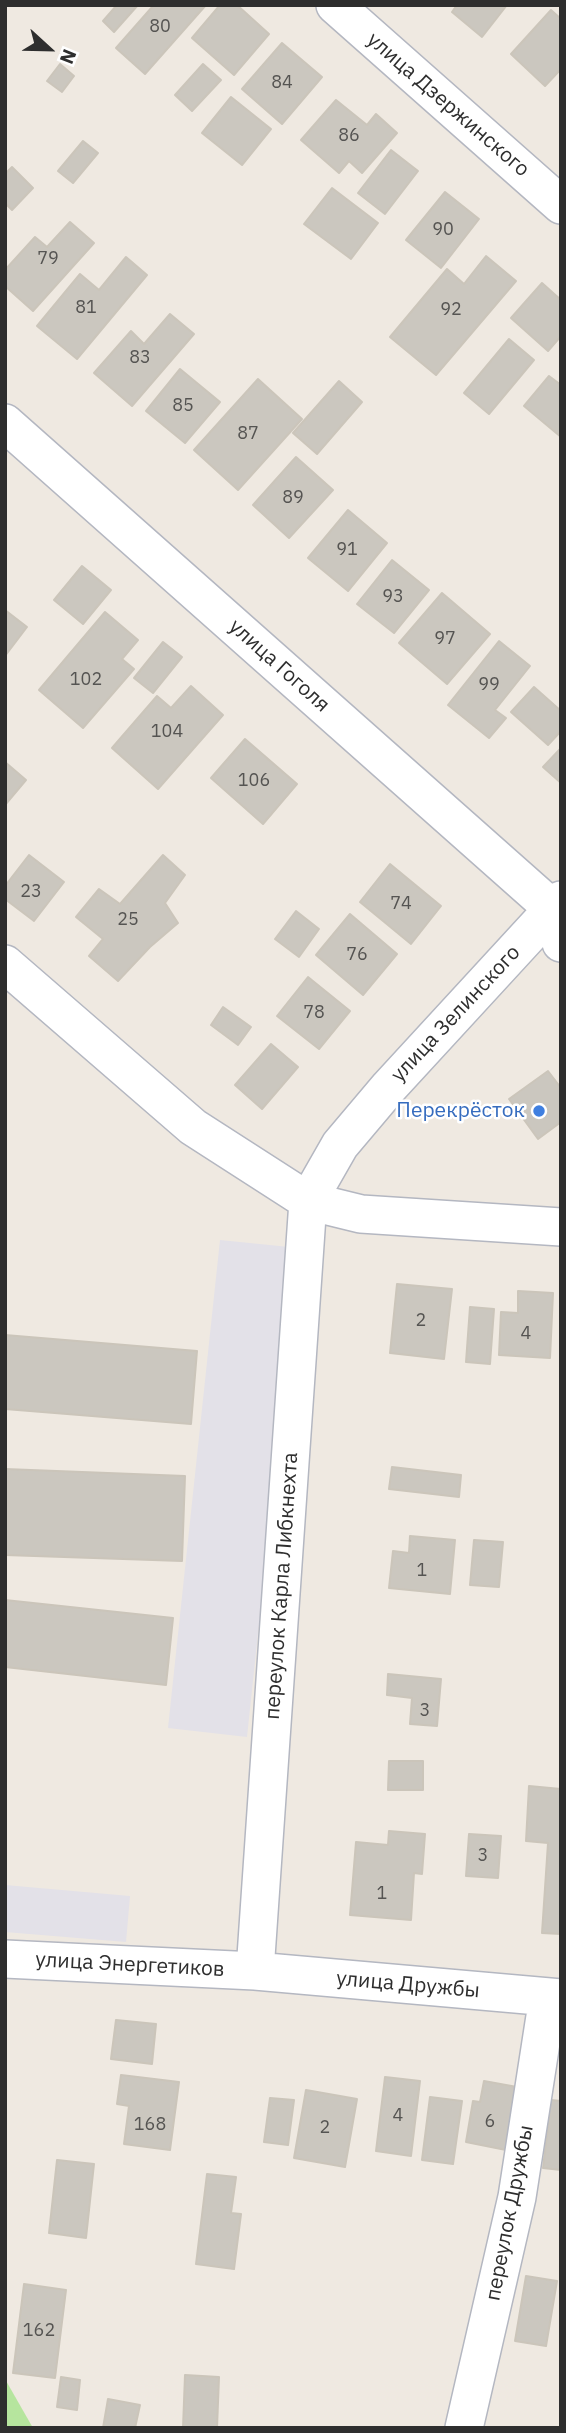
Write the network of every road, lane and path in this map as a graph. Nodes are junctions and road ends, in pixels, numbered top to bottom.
1 (335, 5) edge
2 (561, 205) edge
3 (5, 423) edge
4 (558, 917) edge
5 (5, 964) edge
6 (308, 1200) junction
7 (561, 1227) edge
8 (5, 1959) edge
9 (256, 1971) junction
10 (554, 1998) edge
11 (464, 2428) edge

1 - 2 street, улица Дзержинского
3 - 4 street, улица Гоголя
4 - 6 street, улица Зелинского
5 - 6 street
6 - 7 street
6 - 9 street, переулок Карла Либкнехта
8 - 9 street, улица Энергетиков
9 - 10 street, улица Дружбы
10 - 11 street, переулок Дружбы

